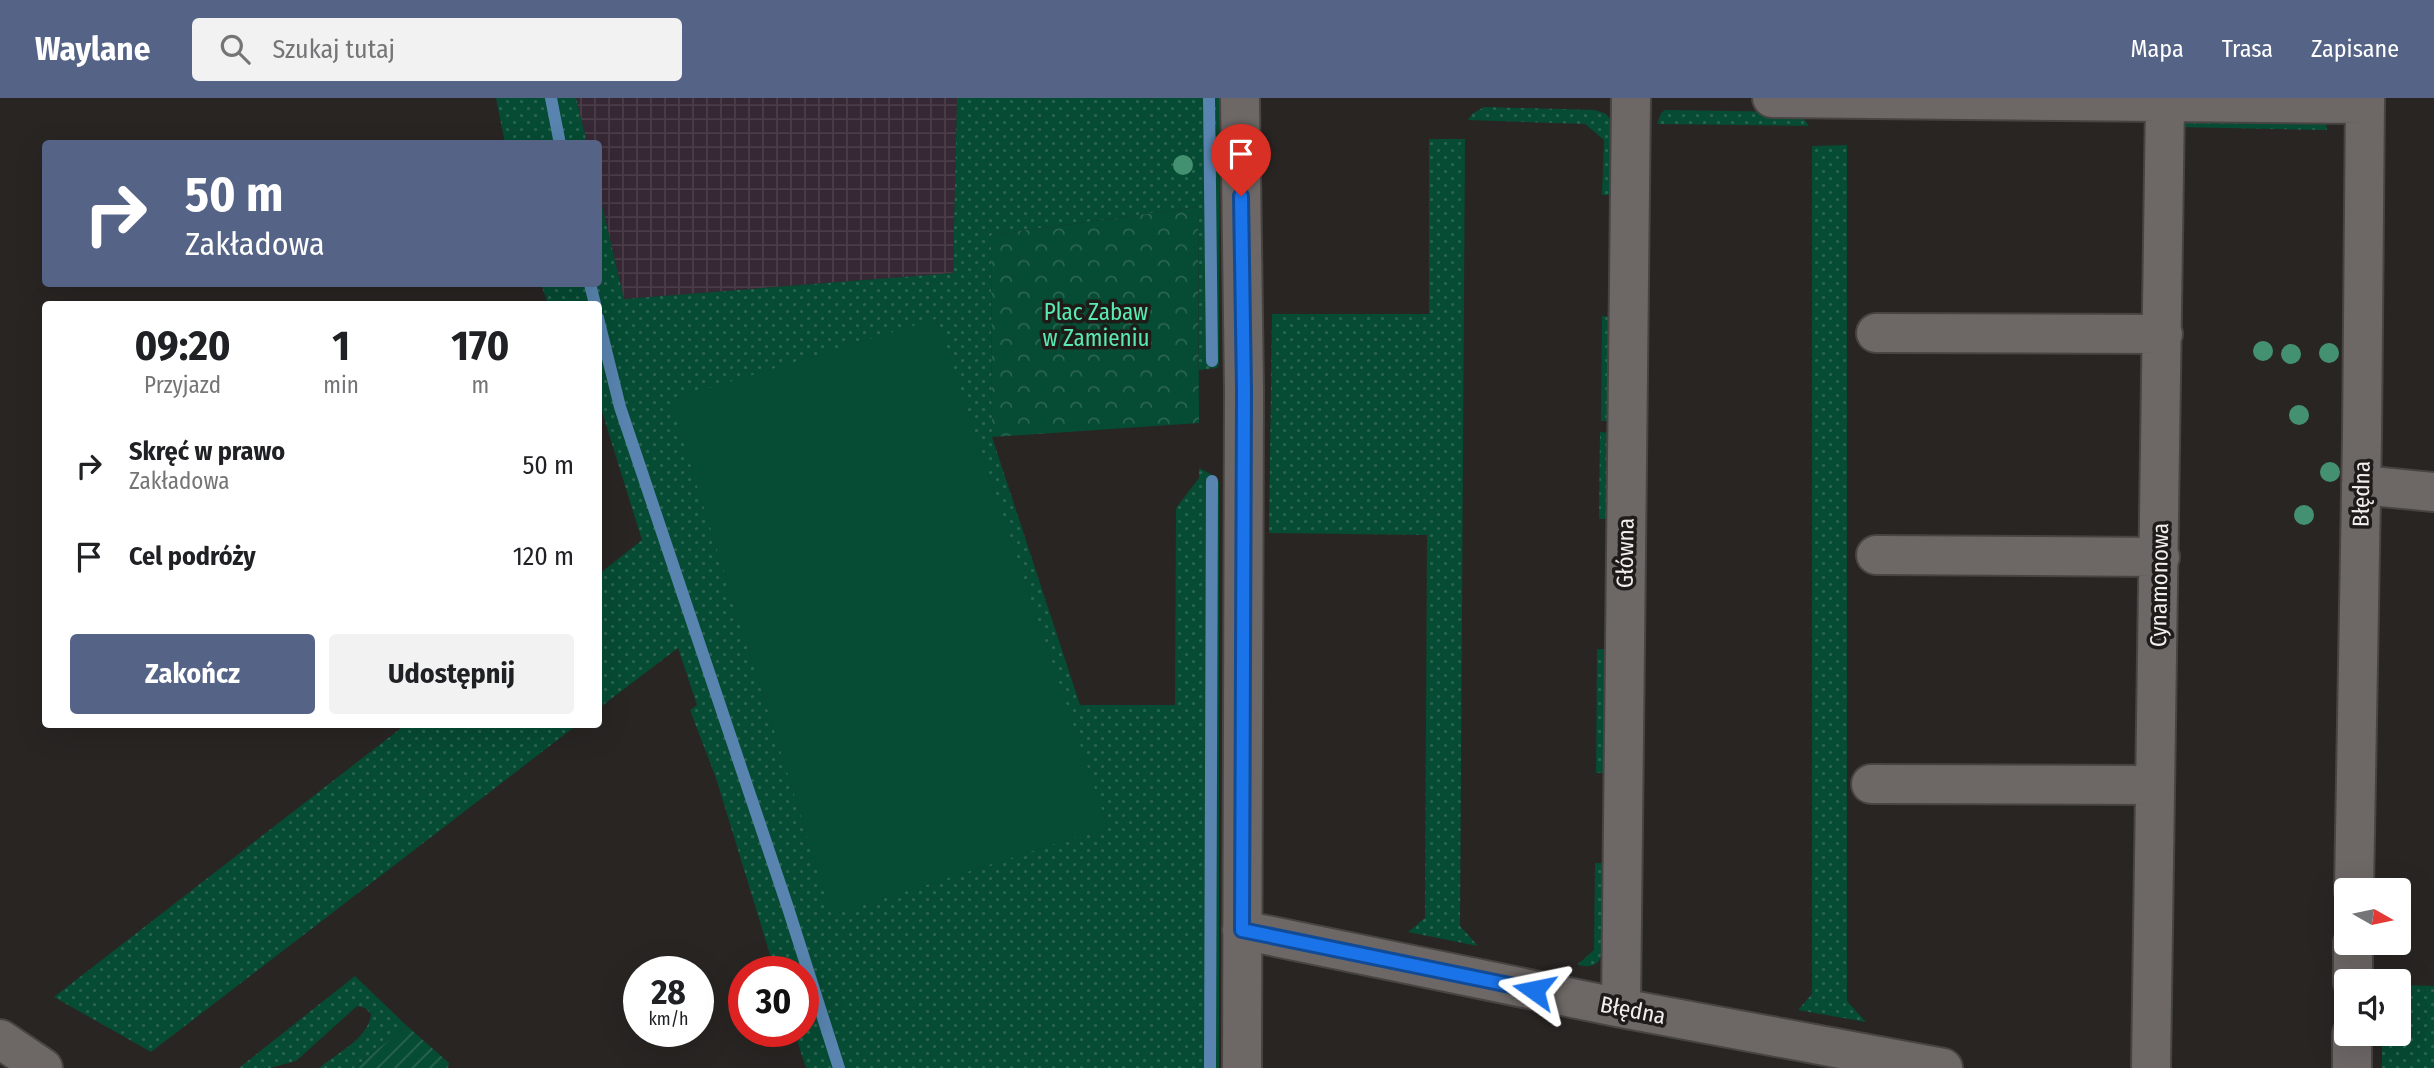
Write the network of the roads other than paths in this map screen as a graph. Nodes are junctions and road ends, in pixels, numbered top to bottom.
1 (1240, 98) edge
2 (1631, 98) edge
3 (1772, 98) edge
4 (2365, 101) edge
5 (2165, 102) junction
6 (1876, 333) dead end
7 (2163, 334) junction
8 (2361, 485) junction
9 (2434, 492) edge
10 (1876, 555) dead end
11 (2160, 557) junction
12 (1871, 784) dead end
13 (2155, 785) junction
14 (2354, 878) edge
15 (1242, 930) junction
16 (1621, 1008) junction
17 (2352, 1046) edge
18 (1242, 1068) edge
19 (1943, 1068) edge
20 (2151, 1068) edge
21 (2352, 1068) edge

1 - 15 street
2 - 16 street, Główna
3 - 5 street
4 - 5 street
4 - 8 street, Błędna
5 - 7 street, Cynamonowa
6 - 7 street
7 - 11 street, Cynamonowa
8 - 9 street
8 - 14 street, Błędna
10 - 11 street
11 - 13 street, Cynamonowa
12 - 13 street
13 - 20 street, Cynamonowa
15 - 16 street, Błędna
15 - 18 street
16 - 19 street, Błędna
17 - 21 street

